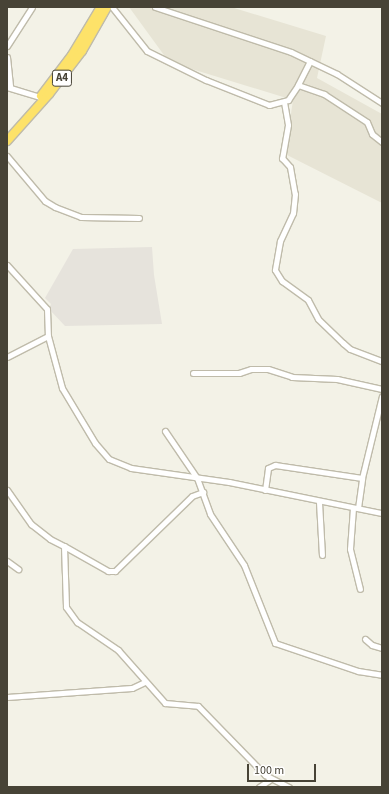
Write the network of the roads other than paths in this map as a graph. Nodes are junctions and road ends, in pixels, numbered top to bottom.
1 (32, 7) edge
2 (112, 7) edge
3 (155, 7) edge
4 (102, 8) edge
5 (7, 46) edge
6 (7, 57) edge
7 (310, 61) junction
8 (298, 85) junction
9 (8, 87) edge
10 (40, 97) junction
11 (284, 102) junction
12 (382, 103) edge
13 (7, 133) edge
14 (7, 141) edge
15 (382, 142) edge
16 (7, 156) edge
17 (139, 218) dead end
18 (7, 265) edge
19 (48, 336) junction
20 (7, 357) edge
21 (382, 361) edge
22 (193, 373) dead end
23 (382, 388) edge
24 (382, 396) edge
25 (165, 431) dead end
26 (197, 478) junction
27 (362, 478) junction
28 (7, 490) edge
29 (265, 490) junction
30 (203, 492) junction
31 (319, 502) junction
32 (356, 508) junction
33 (382, 513) edge
34 (64, 546) junction
35 (322, 555) dead end
36 (7, 561) edge
37 (18, 568) dead end
38 (360, 589) dead end
39 (365, 639) dead end
40 (382, 648) edge
41 (382, 675) edge
42 (145, 682) junction
43 (7, 697) edge
44 (272, 779) junction
45 (259, 787) edge
46 (289, 787) edge

1 - 5 street
2 - 11 street
3 - 7 street
4 - 10 highway, A4
4 - 14 highway, A4
6 - 9 street
7 - 8 street
7 - 12 street
8 - 11 street
8 - 15 street
9 - 10 street
10 - 13 highway, A4
11 - 21 street
16 - 17 street
18 - 19 street
19 - 20 street
19 - 26 street
22 - 23 street
24 - 27 street
25 - 26 street
26 - 29 street
26 - 30 street
27 - 29 street
27 - 32 street
28 - 34 street
29 - 31 street
30 - 34 street
30 - 41 street
31 - 32 street
31 - 35 street
32 - 33 street
32 - 38 street
34 - 42 street
36 - 37 street
39 - 40 street
42 - 43 street
42 - 44 street
44 - 45 street
44 - 46 street

